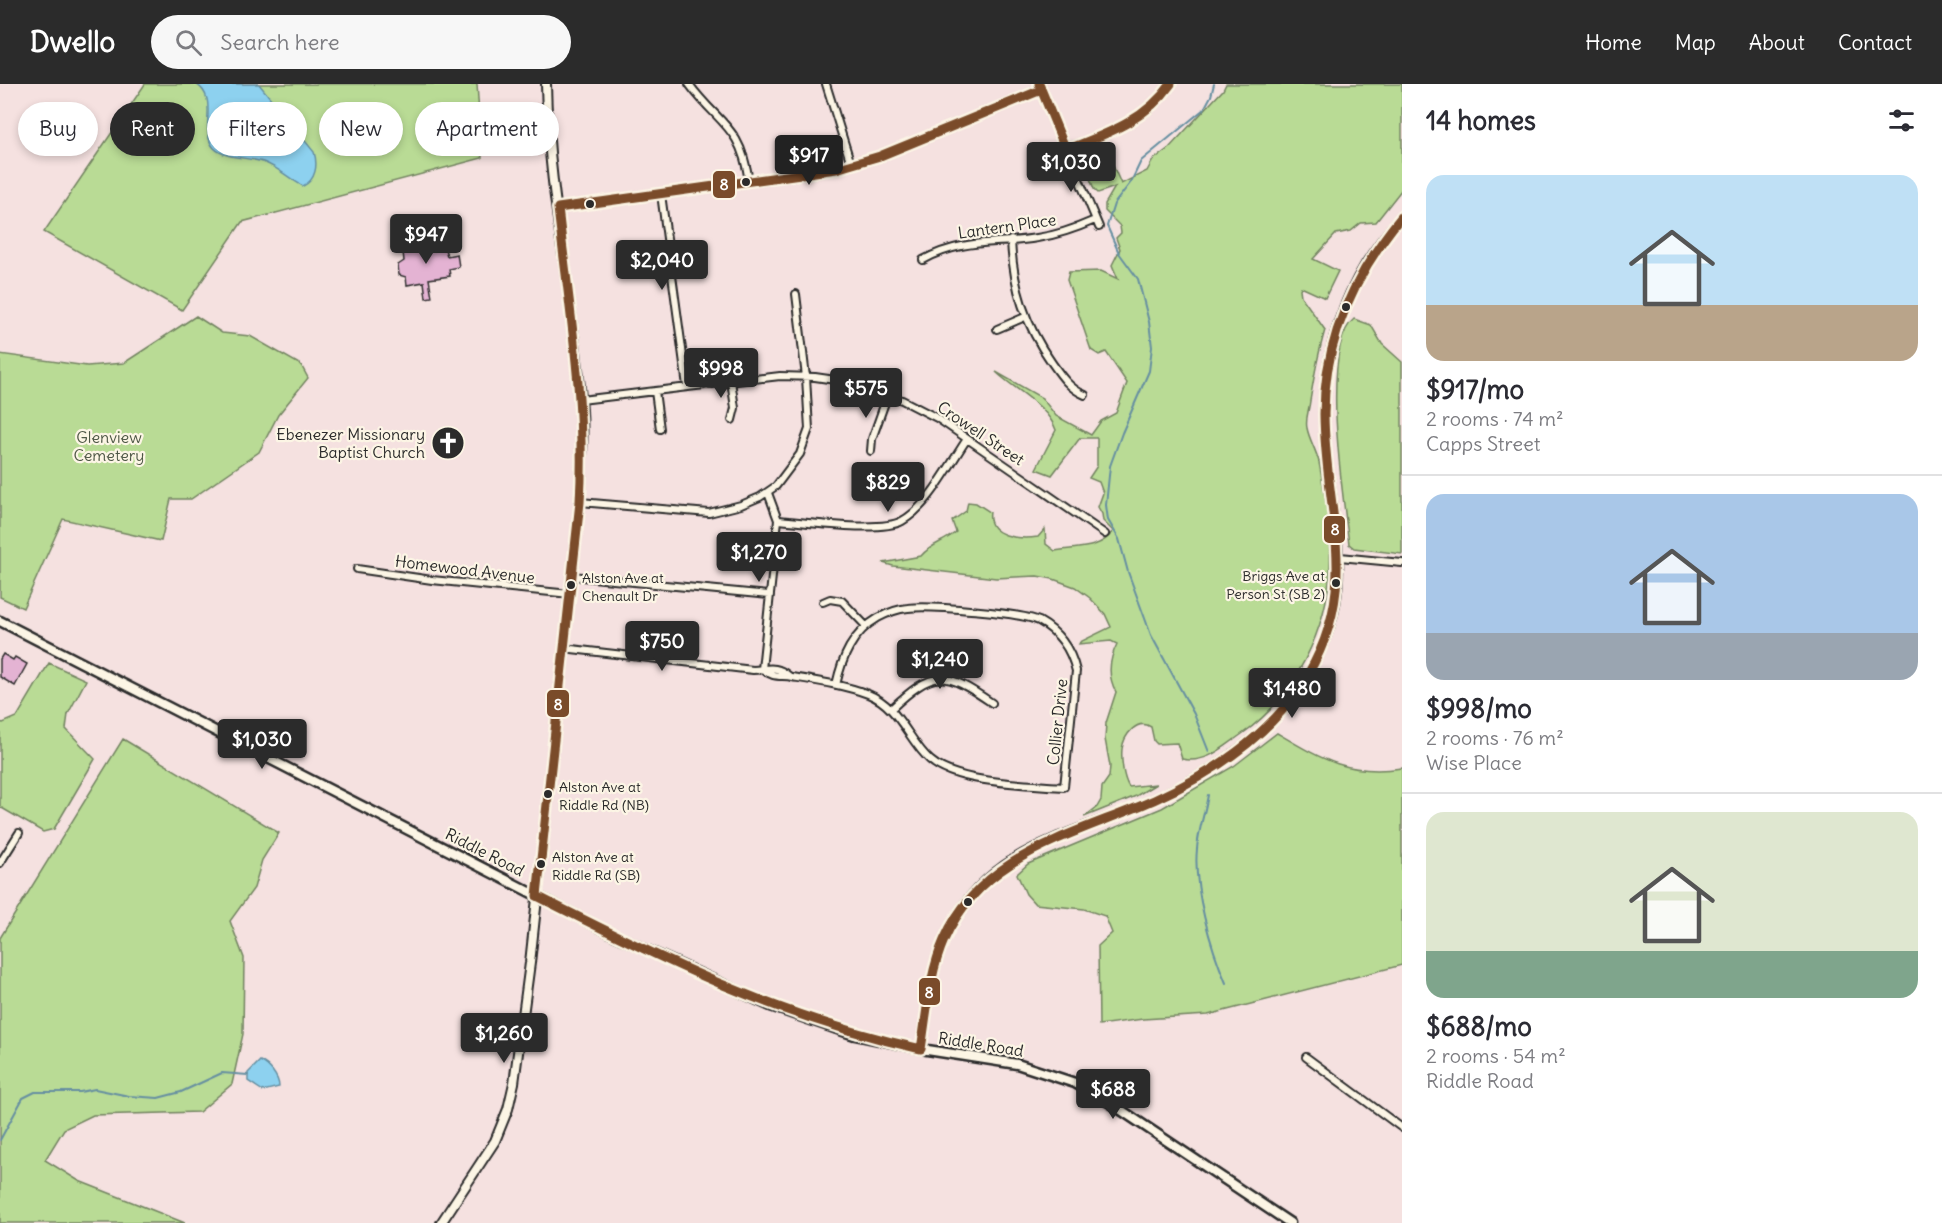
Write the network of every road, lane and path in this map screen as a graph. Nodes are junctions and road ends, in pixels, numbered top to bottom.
1 (546, 84) edge
2 (689, 84) edge
3 (826, 84) edge
4 (1171, 84) edge
5 (1040, 87) edge
6 (1066, 150) junction
7 (851, 164) junction
8 (749, 182) junction
9 (661, 194) junction
10 (558, 208) junction
11 (1402, 216) edge
12 (1095, 220) junction
13 (1099, 227) dead end
14 (1011, 240) junction
15 (923, 260) dead end
16 (796, 294) dead end
17 (1025, 317) junction
18 (997, 329) dead end
19 (806, 376) junction
20 (731, 381) junction
21 (687, 386) junction
22 (655, 391) junction
23 (888, 394) junction
24 (1085, 394) dead end
25 (581, 400) junction
26 (732, 420) dead end
27 (660, 429) dead end
28 (967, 439) junction
29 (871, 451) dead end
30 (768, 493) junction
31 (580, 502) junction
32 (778, 520) junction
33 (1105, 534) dead end
34 (1340, 557) junction
35 (1402, 563) edge
36 (357, 569) dead end
37 (572, 576) junction
38 (570, 594) junction
39 (769, 595) junction
40 (823, 602) dead end
41 (0, 621) edge
42 (866, 626) junction
43 (563, 648) junction
44 (762, 669) junction
45 (836, 685) junction
46 (992, 703) dead end
47 (891, 710) junction
48 (20, 833) dead end
49 (1, 857) edge
50 (537, 896) junction
51 (921, 1049) junction
52 (1306, 1057) dead end
53 (1402, 1128) edge
54 (441, 1223) edge
55 (1290, 1223) edge

1 - 10 street
2 - 8 street
3 - 7 street
4 - 6 street
5 - 6 street
5 - 7 street
6 - 12 street
7 - 8 street
8 - 9 street
9 - 10 street
9 - 21 street
10 - 25 street
11 - 34 street
12 - 13 street
12 - 14 street, Lantern Place
14 - 15 street, Lantern Place
14 - 17 street
16 - 19 street
17 - 18 street
17 - 24 street
19 - 20 street, Crowell Street
19 - 23 street, Crowell Street
19 - 30 street
20 - 21 street, Crowell Street
20 - 26 street
21 - 22 street, Crowell Street
22 - 25 street, Crowell Street
22 - 27 street
23 - 28 street, Crowell Street
23 - 29 street
25 - 31 street
28 - 32 street
28 - 33 street, Crowell Street
30 - 31 street
30 - 32 street
31 - 37 street
32 - 39 street
34 - 35 street
34 - 51 street
36 - 38 street, Homewood Avenue
37 - 38 street
37 - 39 street
38 - 43 street
39 - 44 street
40 - 42 street
41 - 50 main road, Riddle Road
42 - 45 street, Collier Drive
42 - 47 street, Collier Drive
43 - 44 street, Collier Drive
43 - 50 street
44 - 45 street, Collier Drive
45 - 47 street, Collier Drive
46 - 47 street
48 - 49 street
50 - 51 main road, Riddle Road
50 - 54 street
51 - 55 main road, Riddle Road
52 - 53 street

